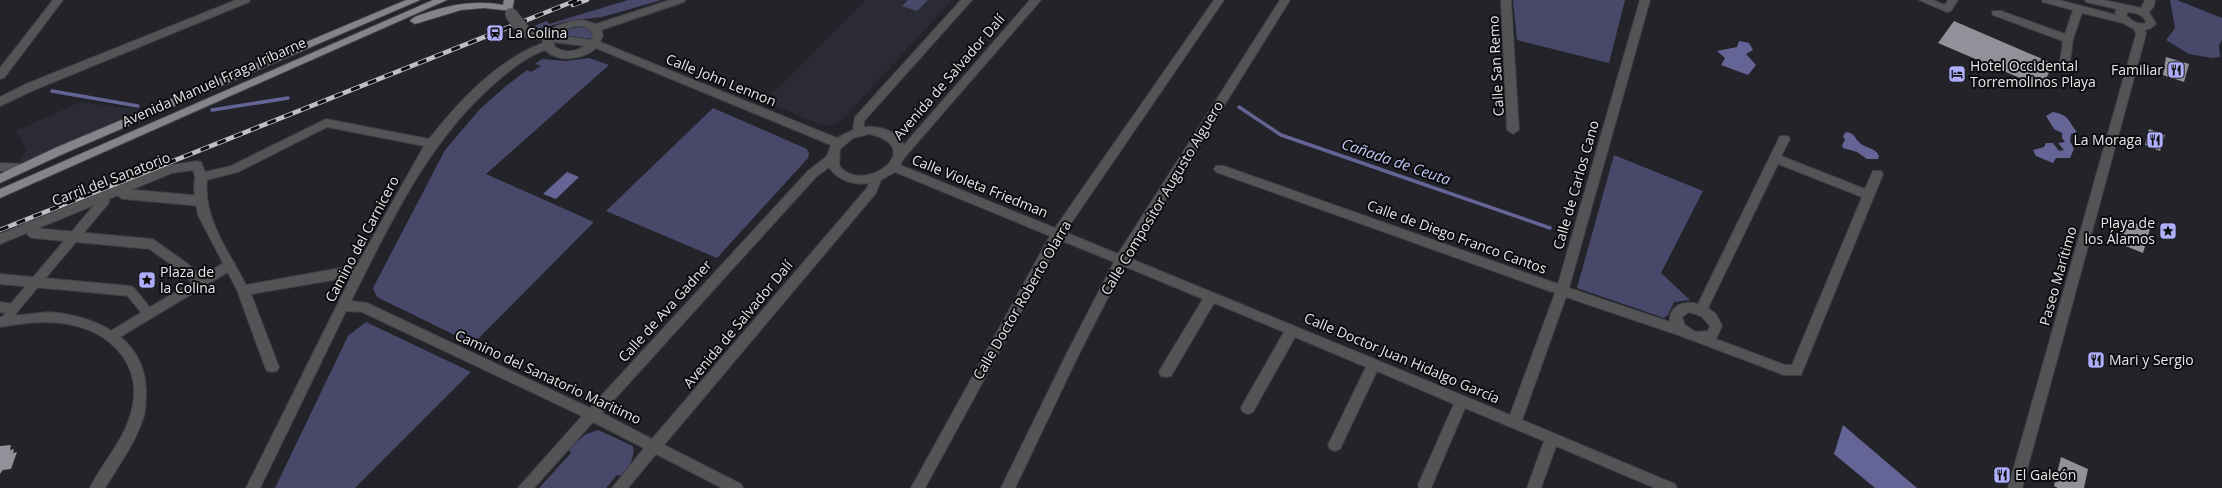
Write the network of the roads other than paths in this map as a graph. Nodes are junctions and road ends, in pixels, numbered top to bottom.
1 (245, 0) edge
2 (415, 0) edge
3 (442, 0) edge
4 (481, 0) edge
5 (680, 0) edge
6 (967, 0) edge
7 (1036, 0) edge
8 (1219, 0) edge
9 (1285, 0) edge
10 (1506, 0) edge
11 (1645, 0) edge
12 (1924, 0) edge
13 (1953, 0) edge
14 (2047, 0) edge
15 (2090, 0) edge
16 (2150, 0) edge
17 (57, 1) edge
18 (509, 7) edge
19 (2079, 8) junction
20 (2129, 9) junction
21 (2143, 12) junction
22 (1997, 13) dead end
23 (2126, 21) junction
24 (2138, 26) junction
25 (595, 28) junction
26 (356, 37) junction
27 (2068, 39) junction
28 (549, 41) junction
29 (594, 44) junction
30 (2065, 62) dead end
31 (0, 75) edge
32 (0, 102) edge
33 (1513, 130) dead end
34 (858, 132) junction
35 (1784, 139) dead end
36 (838, 143) junction
37 (432, 144) junction
38 (901, 155) junction
39 (1775, 158) junction
40 (831, 159) junction
41 (0, 167) edge
42 (894, 167) junction
43 (23, 168) junction
44 (1220, 169) dead end
45 (1877, 174) dead end
46 (201, 177) junction
47 (876, 178) junction
48 (0, 179) edge
49 (119, 190) junction
50 (0, 194) edge
51 (1868, 195) junction
52 (101, 198) junction
53 (202, 201) junction
54 (28, 227) junction
55 (1057, 234) junction
56 (75, 236) junction
57 (0, 240) edge
58 (1121, 260) junction
59 (230, 265) junction
60 (359, 272) junction
61 (0, 279) edge
62 (35, 282) junction
63 (200, 283) junction
64 (243, 290) junction
65 (1562, 291) junction
66 (1211, 297) junction
67 (342, 306) junction
68 (0, 307) edge
69 (12, 309) junction
70 (1701, 310) junction
71 (148, 313) junction
72 (3, 321) edge
73 (1292, 330) junction
74 (1683, 332) junction
75 (112, 336) junction
76 (1700, 338) junction
77 (1374, 364) junction
78 (272, 367) dead end
79 (1166, 372) dead end
80 (1462, 401) junction
81 (1248, 408) dead end
82 (592, 415) junction
83 (1514, 422) junction
84 (1552, 438) junction
85 (654, 445) junction
86 (1335, 445) dead end
87 (1425, 485) dead end
88 (97, 488) edge
89 (252, 488) edge
90 (525, 488) edge
91 (619, 488) edge
92 (736, 488) edge
93 (918, 488) edge
94 (1008, 488) edge
95 (1534, 488) edge
96 (1670, 488) edge
97 (2015, 488) edge

1 - 32 street
2 - 43 main road, Avenida Manuel Fraga Iribarne
3 - 26 main road, Avenida Manuel Fraga Iribarne
4 - 18 main road
4 - 26 main road
5 - 25 street
6 - 34 street
7 - 38 street, Avenida de Salvador Dalí
8 - 55 street, Calle Doctor Roberto Olarra
9 - 58 street, Calle Compositor Augusto Alguero
10 - 33 street, Calle San Remo
11 - 65 street, Calle de Carlos Cano
12 - 13 street
14 - 19 street
15 - 20 street
16 - 21 street
17 - 31 street
18 - 28 street, bridge
19 - 23 street
19 - 27 street
20 - 21 street
20 - 23 street
21 - 24 street
22 - 27 street
23 - 24 street
24 - 97 street, Paseo Marítimo
25 - 28 street, Camino del Carnicero
25 - 29 street
26 - 50 main road, Avenida Manuel Fraga Iribarne
27 - 30 street
28 - 29 street
28 - 29 street
28 - 37 street, Camino del Carnicero
29 - 36 street, Calle John Lennon
34 - 36 street
34 - 38 street
35 - 39 street
36 - 40 street
37 - 46 street
37 - 60 street, Camino del Carnicero
38 - 42 street
39 - 51 street
39 - 70 street
40 - 47 street
40 - 82 street, Calle de Ava Gadner
41 - 43 street
42 - 47 street
42 - 55 street, Calle Violeta Friedman
43 - 48 main road, Avenida Manuel Fraga Iribarne
44 - 65 street, Calle de Diego Franco Cantos
45 - 51 street
46 - 49 street, Carril del Sanatorio
46 - 53 street
47 - 85 street, Avenida de Salvador Dalí
49 - 52 street, Carril del Sanatorio
49 - 53 street
51 - 76 street
52 - 54 street, Carril del Sanatorio
52 - 56 street
53 - 59 street
54 - 56 street
54 - 57 street, Carril del Sanatorio
55 - 58 street, Calle Violeta Friedman
55 - 93 street, Calle Doctor Roberto Olarra
56 - 62 street
56 - 63 street
58 - 66 street, Calle Doctor Juan Hidalgo García
58 - 94 street, Calle Compositor Augusto Alguero
59 - 63 street
59 - 64 street
60 - 64 street
60 - 67 street, Camino del Carnicero
61 - 62 street
62 - 69 street
62 - 71 street
63 - 71 street
64 - 78 street
65 - 74 street, Calle de Diego Franco Cantos
65 - 83 street, Calle de Carlos Cano
66 - 73 street, Calle Doctor Juan Hidalgo García
66 - 79 street
67 - 82 street, Camino del Sanatorio Maritimo
67 - 89 street, Camino del Carnicero
68 - 69 street
69 - 72 street
70 - 74 street
70 - 76 street
71 - 75 street
72 - 75 street
73 - 77 street, Calle Doctor Juan Hidalgo García
73 - 81 street
74 - 76 street
75 - 88 street
77 - 80 street, Calle Doctor Juan Hidalgo García
77 - 86 street
80 - 83 street, Calle Doctor Juan Hidalgo García
80 - 87 street
82 - 85 street, Camino del Sanatorio Maritimo
82 - 90 street, Calle de Ava Gadner
83 - 84 street, Calle Doctor Juan Hidalgo García
84 - 95 street
84 - 96 street, Calle Doctor Juan Hidalgo García
85 - 91 street, Avenida de Salvador Dalí
85 - 92 street, Camino del Sanatorio Maritimo

